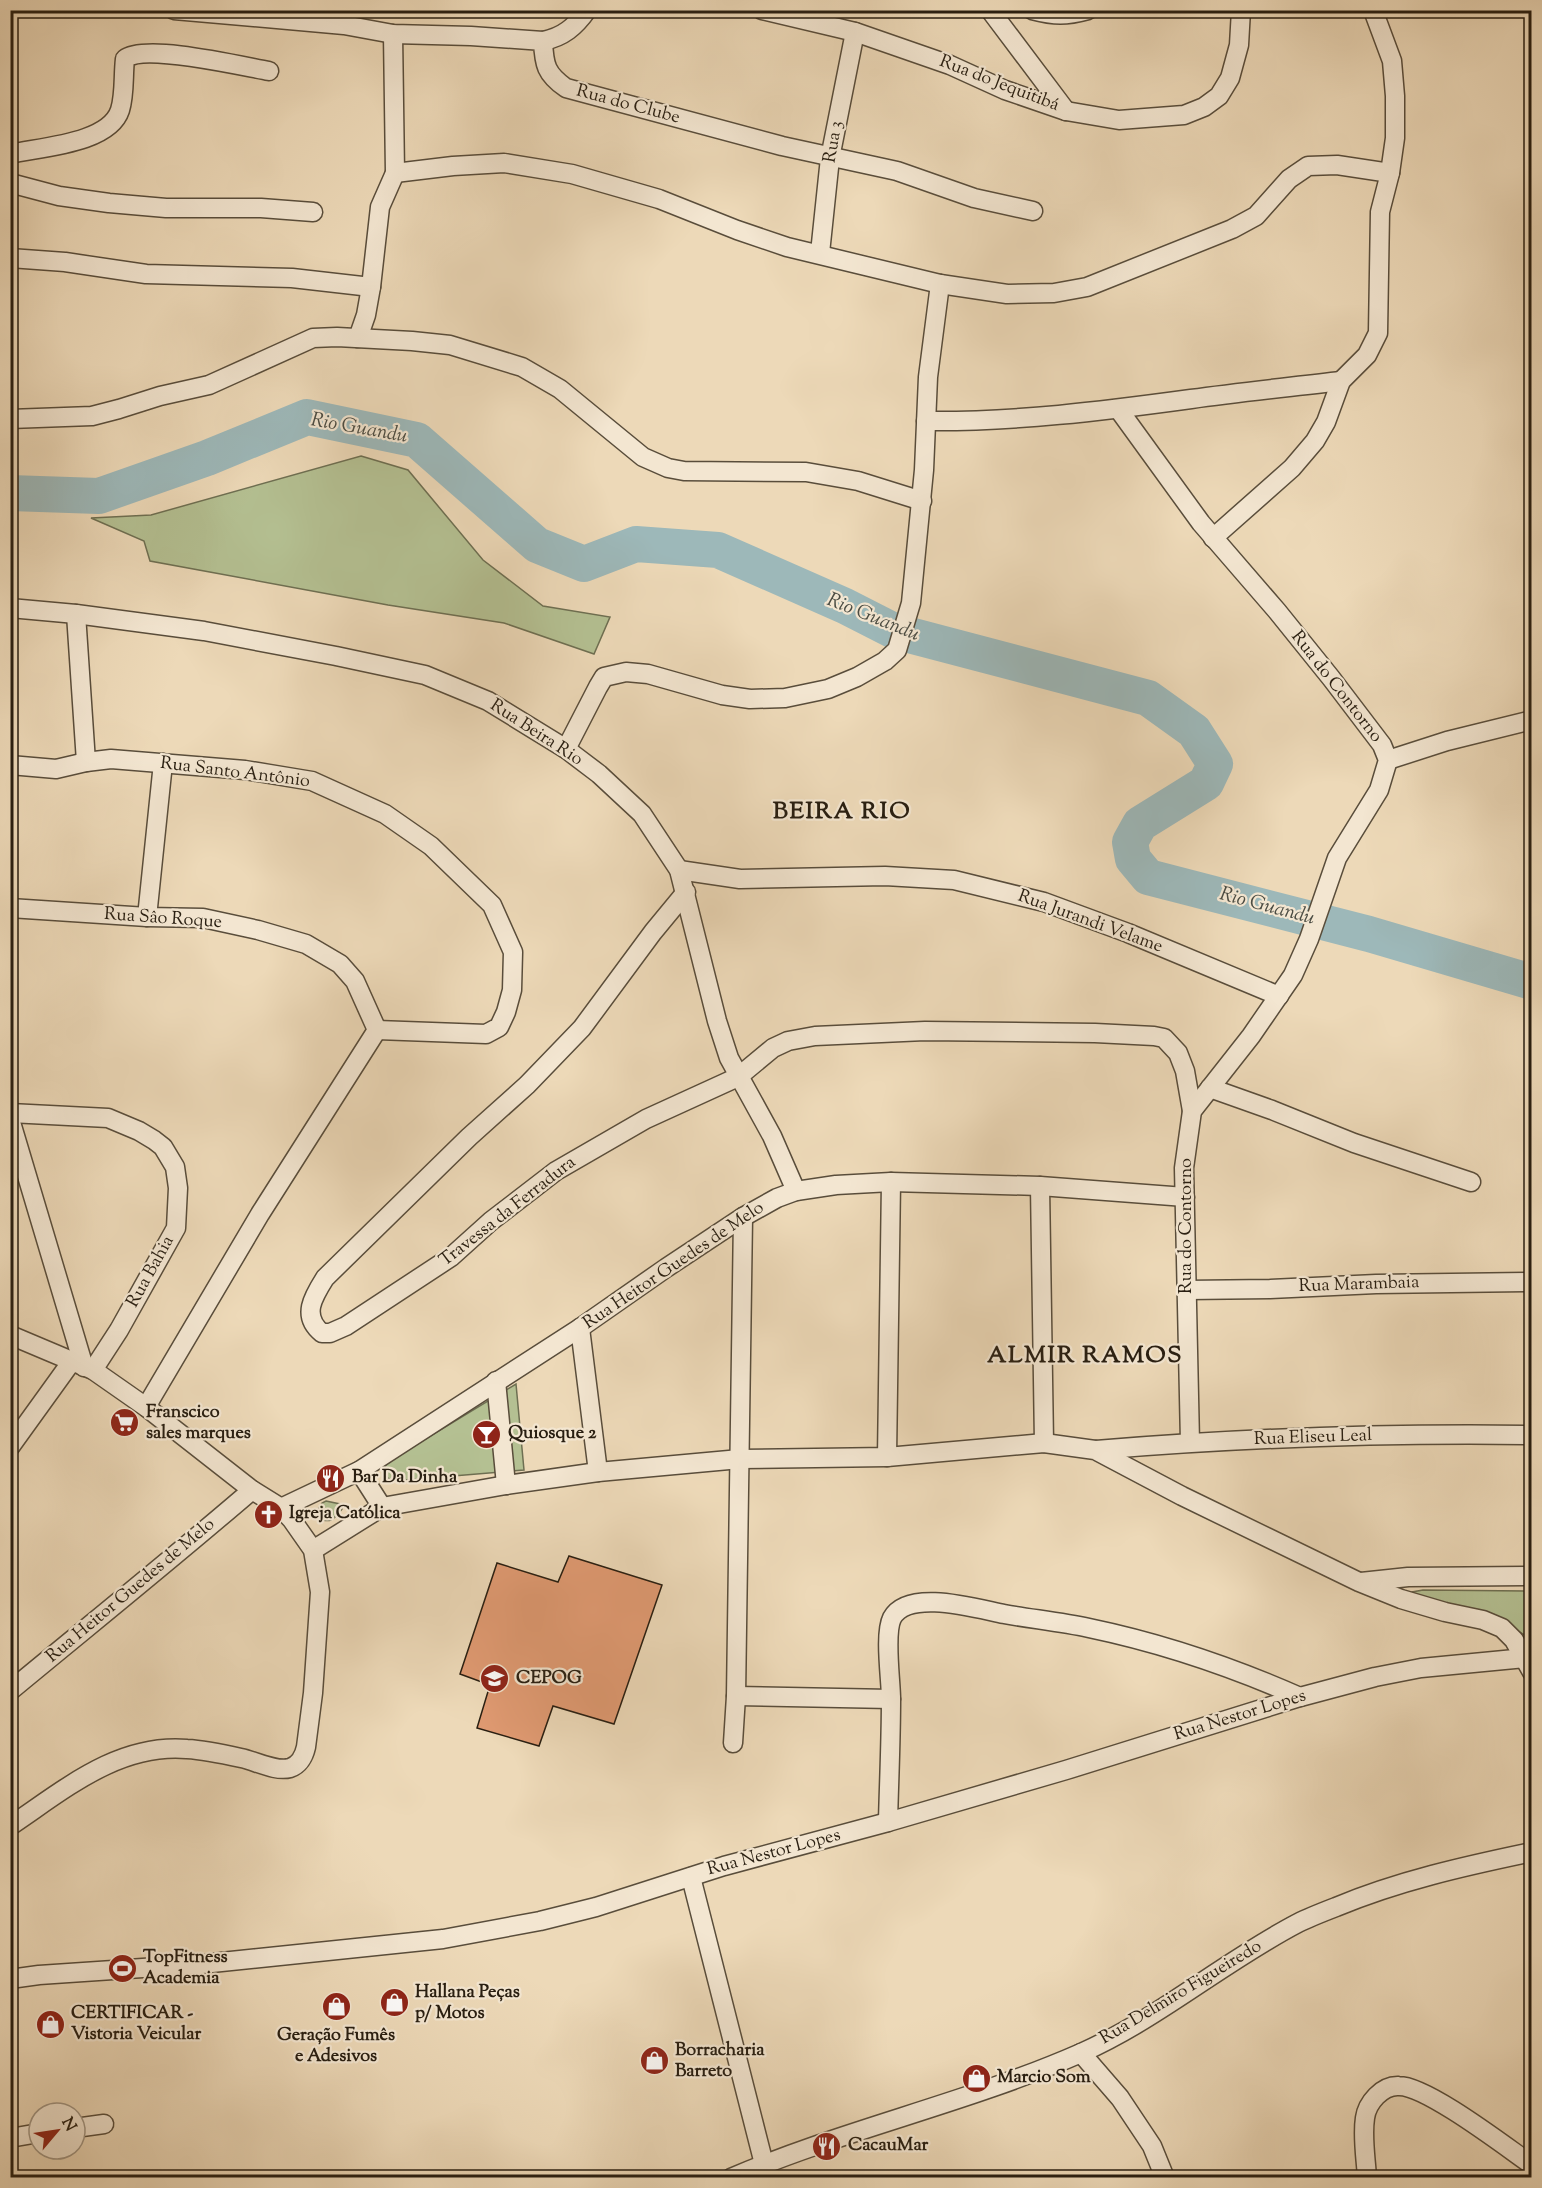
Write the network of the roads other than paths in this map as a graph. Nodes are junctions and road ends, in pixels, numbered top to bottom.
1 (174, 10) edge
2 (587, 10) edge
3 (762, 10) edge
4 (990, 10) edge
5 (1032, 10) edge
6 (1088, 10) edge
7 (1241, 10) edge
8 (1373, 10) edge
9 (341, 18) edge
10 (855, 32) junction
11 (393, 34) junction
12 (543, 41) junction
13 (269, 71) dead end
14 (1066, 111) junction
15 (10, 154) edge
16 (830, 158) junction
17 (395, 173) junction
18 (1390, 173) junction
19 (10, 183) edge
20 (1033, 211) dead end
21 (313, 212) dead end
22 (820, 253) junction
23 (10, 258) edge
24 (940, 284) junction
25 (371, 287) junction
26 (358, 338) junction
27 (1341, 381) junction
28 (1119, 410) junction
29 (10, 419) edge
30 (926, 421) junction
31 (921, 501) junction
32 (1213, 538) junction
33 (10, 608) edge
34 (76, 614) junction
35 (1532, 720) edge
36 (566, 749) junction
37 (1388, 760) junction
38 (86, 762) junction
39 (163, 763) junction
40 (10, 765) edge
41 (679, 870) junction
42 (686, 892) junction
43 (10, 908) edge
44 (147, 917) junction
45 (1279, 996) junction
46 (377, 1030) junction
47 (738, 1077) junction
48 (1210, 1088) junction
49 (1192, 1112) junction
50 (10, 1113) edge
51 (10, 1119) edge
52 (891, 1182) junction
53 (1471, 1182) dead end
54 (1040, 1186) junction
55 (796, 1191) junction
56 (1185, 1197) junction
57 (743, 1218) junction
58 (1532, 1282) edge
59 (1186, 1290) junction
60 (580, 1328) junction
61 (10, 1335) edge
62 (83, 1366) junction
63 (496, 1381) junction
64 (146, 1407) junction
65 (1532, 1435) edge
66 (1190, 1442) junction
67 (1044, 1443) junction
68 (10, 1447) edge
69 (1095, 1450) junction
70 (887, 1457) junction
71 (740, 1459) junction
72 (359, 1470) junction
73 (598, 1472) junction
74 (506, 1485) junction
75 (252, 1490) junction
76 (382, 1507) junction
77 (281, 1508) junction
78 (313, 1550) junction
79 (1532, 1576) edge
80 (1359, 1582) junction
81 (1528, 1665) edge
82 (10, 1691) edge
83 (736, 1696) junction
84 (1300, 1697) junction
85 (891, 1698) junction
86 (733, 1743) dead end
87 (888, 1822) junction
88 (10, 1826) edge
89 (1532, 1852) edge
90 (691, 1877) junction
91 (10, 1979) edge
92 (1081, 2053) junction
93 (104, 2124) dead end
94 (87, 2126) edge
95 (27, 2135) edge
96 (10, 2138) edge
97 (764, 2163) junction
98 (1532, 2165) edge
99 (731, 2178) edge
100 (1165, 2178) edge
101 (1367, 2178) edge

1 - 9 street
2 - 12 street
3 - 10 street, Rua do Jequitibá
4 - 14 street
5 - 6 street
7 - 14 street, Rua do Jequitibá
8 - 18 street
9 - 11 street
10 - 14 street, Rua do Jequitibá
10 - 16 street, Rua 3
11 - 12 street
11 - 17 street
12 - 16 street, Rua do Clube
13 - 15 street
16 - 20 street, Rua do Clube
16 - 22 street, Rua 3
17 - 22 street
17 - 25 street
18 - 24 street
18 - 27 street
19 - 21 street
22 - 24 street
23 - 25 street
24 - 30 street
25 - 26 street
26 - 29 street
26 - 31 street
27 - 28 street
27 - 32 street
28 - 30 street
28 - 32 street, Rua do Contorno
30 - 31 street
31 - 36 street
32 - 37 street, Rua do Contorno
33 - 34 street, Rua Beira Rio
34 - 36 street, Rua Beira Rio
34 - 38 street
35 - 37 street
36 - 41 street, Rua Beira Rio
37 - 45 street, Rua do Contorno
38 - 39 street, Rua Santo Antônio
38 - 40 street, Rua Santo Antônio
39 - 44 street
39 - 46 street, Rua Santo Antônio
41 - 42 street, Rua Beira Rio
41 - 45 street, Rua Jurandi Velame
42 - 47 street, Rua Beira Rio
42 - 47 street, Travessa da Ferradura
43 - 44 street, Rua Sâo Roque
44 - 46 street, Rua Sâo Roque
45 - 48 street, Rua do Contorno
46 - 64 street
47 - 49 street
47 - 55 street, Rua Beira Rio
48 - 49 street, Rua do Contorno
48 - 53 street
49 - 56 street, Rua do Contorno
50 - 62 street, Rua Bahia
51 - 62 street
52 - 54 street, Rua Heitor Guedes de Melo
52 - 55 street, Rua Heitor Guedes de Melo
52 - 70 street
54 - 56 street, Rua Heitor Guedes de Melo
54 - 67 street
55 - 57 street, Rua Heitor Guedes de Melo
56 - 59 street, Rua do Contorno
57 - 60 street, Rua Heitor Guedes de Melo
57 - 71 street
58 - 59 street, Rua Marambaia
59 - 66 street, Rua do Contorno
60 - 63 street, Rua Heitor Guedes de Melo
60 - 73 street
61 - 62 street
62 - 64 street
62 - 68 street, Rua Bahia
63 - 72 street, Rua Heitor Guedes de Melo
63 - 74 street
64 - 75 street
65 - 66 street, Rua Eliseu Leal
66 - 69 street, Rua Eliseu Leal
67 - 69 street
67 - 70 street
69 - 80 street
70 - 71 street
71 - 73 street
71 - 83 street
72 - 76 street
72 - 77 street, Rua Heitor Guedes de Melo
73 - 74 street
74 - 76 street
75 - 77 street
75 - 82 street, Rua Heitor Guedes de Melo
76 - 78 street
77 - 78 street
78 - 88 street
79 - 80 street
80 - 81 street
81 - 84 street, Rua Nestor Lopes
83 - 85 street
83 - 86 street
84 - 85 street
84 - 87 street, Rua Nestor Lopes
85 - 87 street
87 - 90 street, Rua Nestor Lopes
89 - 92 street, Rua Delmiro Figueiredo
90 - 91 street, Rua Nestor Lopes
90 - 97 street
92 - 97 street, Rua Delmiro Figueiredo
92 - 100 street
93 - 94 street
95 - 96 street
97 - 99 street, Rua Delmiro Figueiredo
98 - 101 street

